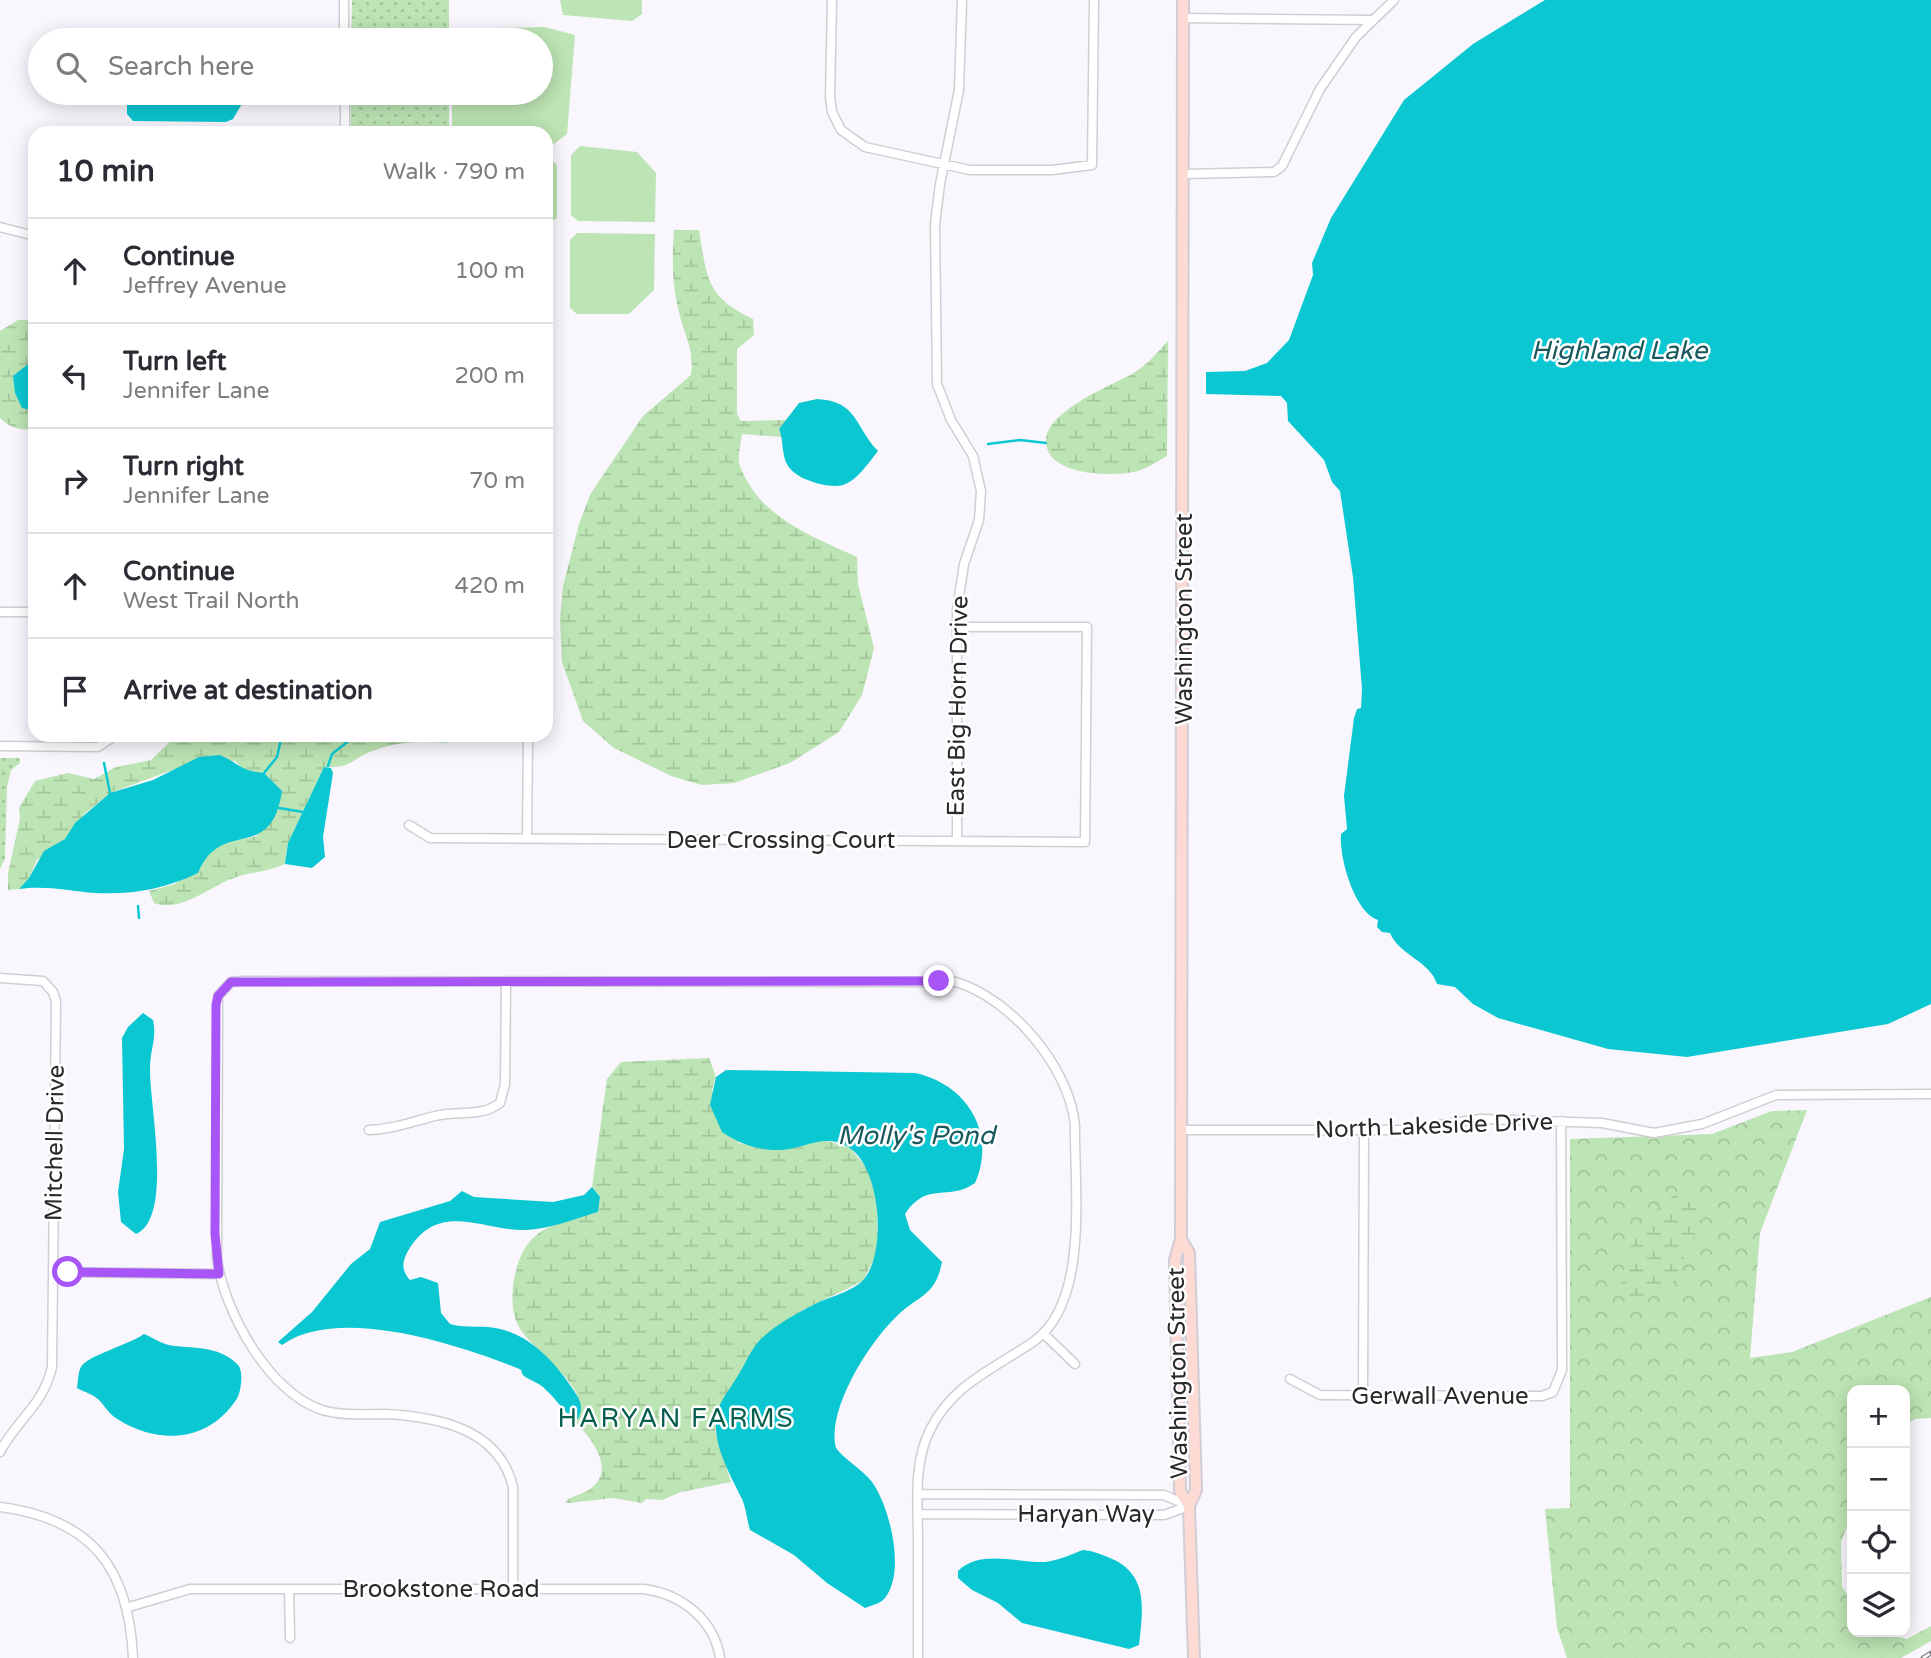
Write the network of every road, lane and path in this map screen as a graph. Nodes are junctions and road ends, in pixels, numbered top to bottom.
1 (344, 0) edge
2 (832, 0) edge
3 (962, 0) edge
4 (1094, 0) edge
5 (1183, 0) edge
6 (1394, 0) edge
7 (1183, 18) junction
8 (1373, 20) junction
9 (344, 28) edge
10 (345, 105) edge
11 (345, 126) edge
12 (944, 164) junction
13 (1185, 174) junction
14 (0, 227) edge
15 (28, 234) edge
16 (0, 612) edge
17 (28, 612) edge
18 (957, 627) junction
19 (106, 742) edge
20 (528, 742) edge
21 (0, 747) edge
22 (409, 825) dead end
23 (527, 839) junction
24 (957, 841) junction
25 (0, 978) edge
26 (506, 981) junction
27 (1931, 1094) edge
28 (1561, 1121) junction
29 (369, 1130) dead end
30 (1182, 1130) junction
31 (1364, 1130) junction
32 (54, 1272) junction
33 (219, 1274) junction
34 (1044, 1334) junction
35 (1075, 1364) dead end
36 (1290, 1379) dead end
37 (1363, 1396) junction
38 (0, 1452) edge
39 (918, 1494) junction
40 (1189, 1506) junction
41 (0, 1507) edge
42 (918, 1510) junction
43 (289, 1589) junction
44 (513, 1589) junction
45 (129, 1607) junction
46 (290, 1638) dead end
47 (133, 1658) edge
48 (720, 1658) edge
49 (918, 1658) edge
50 (1194, 1658) edge

1 - 9 street
2 - 12 street
3 - 12 street, East Big Horn Drive
4 - 12 street
5 - 7 main road, Washington Street
6 - 8 street
7 - 8 street
7 - 13 main road, Washington Street
8 - 13 street
10 - 11 street
12 - 18 street, East Big Horn Drive
13 - 30 main road, Washington Street
14 - 15 street
16 - 17 street
18 - 24 street, East Big Horn Drive
18 - 24 street, Deer Crossing Court
19 - 21 street
20 - 23 street
22 - 23 street, Deer Crossing Court
23 - 24 street, Deer Crossing Court
25 - 32 street, Mitchell Drive
26 - 29 street
26 - 33 street
26 - 34 street
27 - 28 street, North Lakeside Drive
28 - 31 street, North Lakeside Drive
28 - 37 street, Gerwall Avenue
30 - 31 street, North Lakeside Drive
30 - 40 main road, Washington Street
31 - 37 street
32 - 33 street
32 - 38 street, Mitchell Drive
33 - 44 street
34 - 35 street
34 - 39 street
36 - 37 street, Gerwall Avenue
39 - 40 street, Haryan Way
39 - 42 street
40 - 42 street, Haryan Way
40 - 50 main road, Washington Street
41 - 45 street
42 - 49 street
43 - 44 street, Brookstone Road
43 - 45 street, Brookstone Road
43 - 46 street
44 - 48 street, Brookstone Road
45 - 47 street

